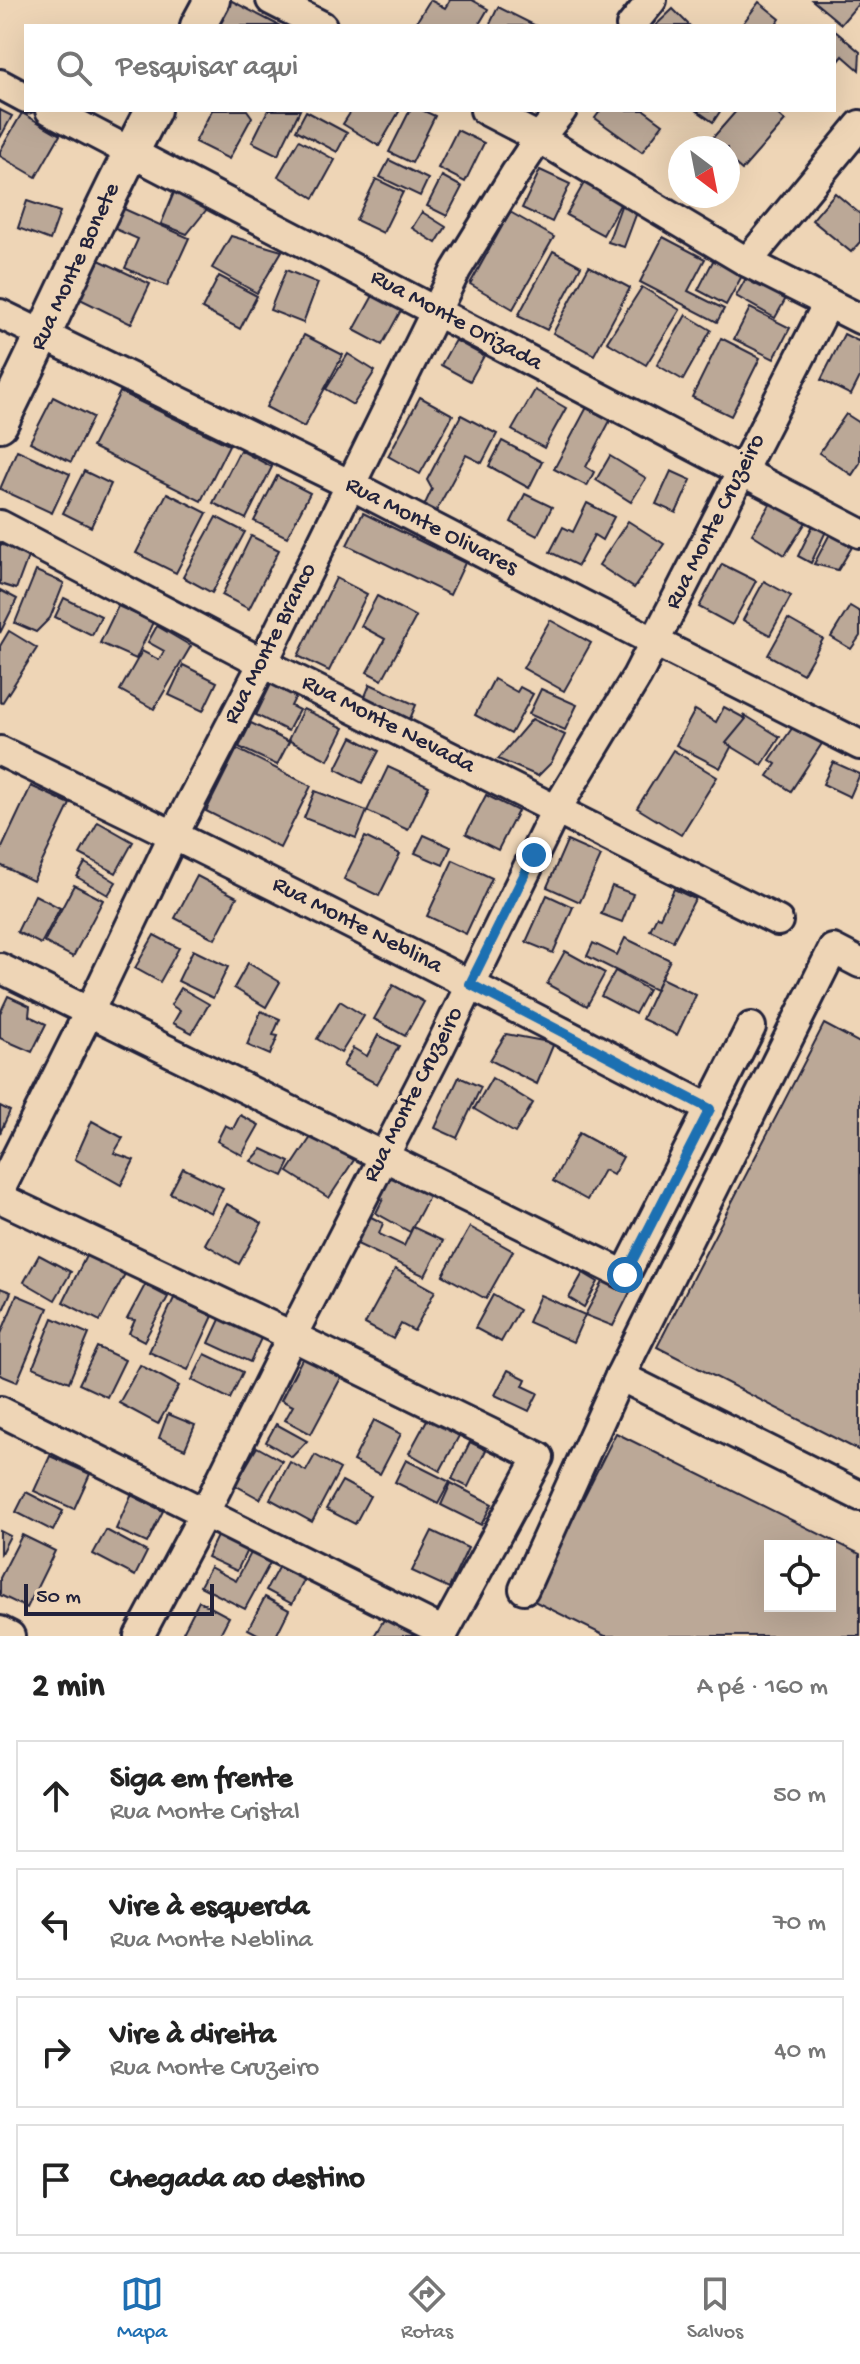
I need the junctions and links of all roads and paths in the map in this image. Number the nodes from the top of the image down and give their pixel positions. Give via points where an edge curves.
1 (212, 0) edge
2 (271, 0) edge
3 (652, 0) edge
4 (199, 24) edge
5 (318, 24) edge
6 (633, 24) edge
7 (0, 84) edge
8 (24, 97) edge
9 (54, 112) edge
10 (152, 112) edge
11 (489, 112) edge
12 (560, 112) edge
13 (860, 125) edge
14 (539, 138) junction
15 (131, 151) junction
16 (747, 262) junction
17 (828, 303) junction
18 (437, 311) junction
19 (0, 314) edge
20 (860, 319) edge
21 (44, 336) junction
22 (0, 424) edge
23 (741, 471) junction
24 (349, 484) junction
25 (0, 525) edge
26 (860, 533) edge
27 (655, 642) junction
28 (263, 663) junction
29 (860, 745) edge
30 (0, 751) edge
31 (556, 810) junction
32 (174, 834) junction
33 (778, 921) dead end
34 (860, 963) edge
35 (0, 968) edge
36 (470, 984) junction
37 (89, 1012) junction
38 (751, 1027) dead end
39 (710, 1109) junction
40 (384, 1155) junction
41 (0, 1190) edge
42 (0, 1198) edge
43 (292, 1336) junction
44 (620, 1376) junction
45 (0, 1411) edge
46 (860, 1496) edge
47 (205, 1512) junction
48 (524, 1589) dead end
49 (0, 1631) edge
50 (443, 1634) edge
51 (10, 1636) edge
52 (139, 1636) edge

1 - 4 main road
2 - 5 street
3 - 6 street
7 - 8 street
9 - 15 street, Rua Monte Orizada
10 - 15 main road, Rua Monte Bonete
11 - 14 street
12 - 14 street, Rua Monte Branco
13 - 16 street
14 - 16 street
14 - 18 street, Rua Monte Branco via 456,270
15 - 18 street, Rua Monte Orizada
15 - 21 main road, Rua Monte Bonete
16 - 17 street
17 - 20 street
17 - 23 street, Rua Monte Cruzeiro
18 - 23 street, Rua Monte Orizada
18 - 24 street, Rua Monte Branco
19 - 21 street, Rua Monte Olivares
21 - 22 main road, Rua Monte Bonete
21 - 24 street, Rua Monte Olivares
23 - 26 street, Rua Monte Orizada
23 - 27 street, Rua Monte Cruzeiro
24 - 27 street, Rua Monte Olivares
24 - 28 street, Rua Monte Branco
25 - 28 street, Rua Monte Nevada
27 - 29 street, Rua Monte Olivares
27 - 31 street, Rua Monte Cruzeiro
28 - 31 street, Rua Monte Nevada
28 - 32 street, Rua Monte Branco
30 - 32 street, Rua Monte Neblina
31 - 33 street, Rua Monte Nevada
31 - 36 street, Rua Monte Cruzeiro
32 - 36 street, Rua Monte Neblina
32 - 37 street, Rua Monte Branco
34 - 44 street via 833,949
35 - 37 street
36 - 39 street, Rua Monte Neblina
36 - 40 street, Rua Monte Cruzeiro
37 - 40 street
37 - 41 street, Rua Monte Branco
38 - 39 street
39 - 40 street via 625,1275
40 - 43 street, Rua Monte Cruzeiro
42 - 43 street
43 - 47 street, Rua Monte Cruzeiro
43 - 50 street via 539,1457
44 - 46 street
44 - 48 street
45 - 47 street
47 - 50 street
47 - 52 street, Rua Monte Cruzeiro
49 - 51 street

